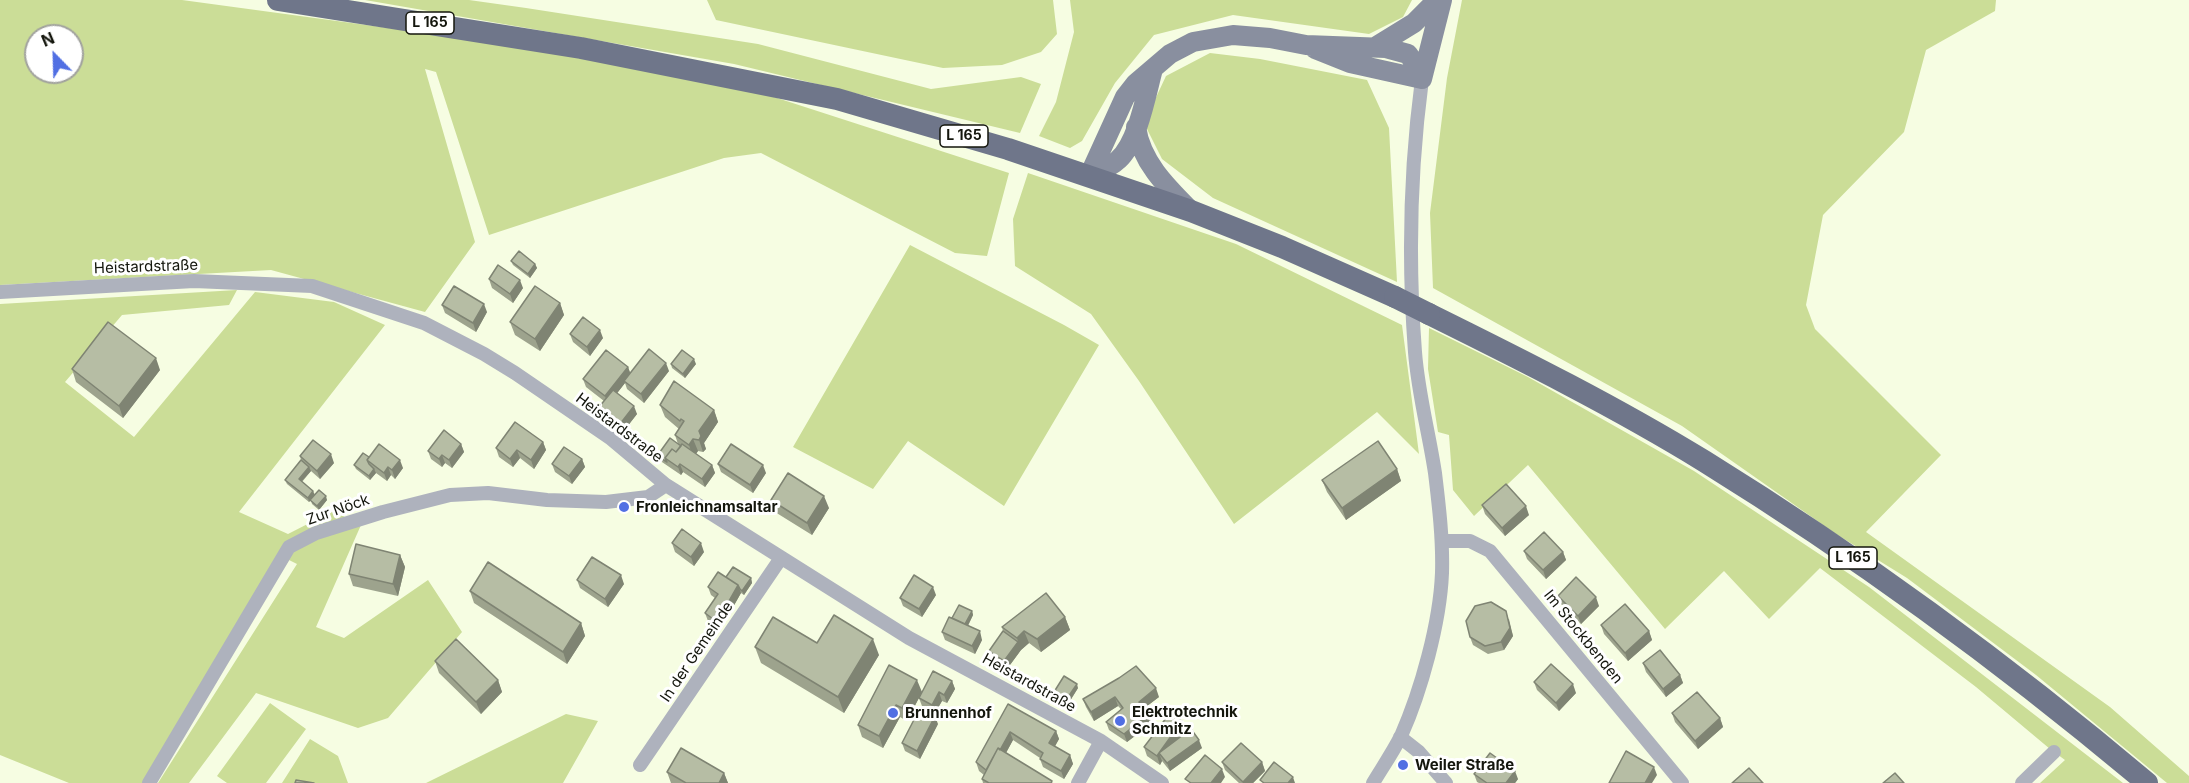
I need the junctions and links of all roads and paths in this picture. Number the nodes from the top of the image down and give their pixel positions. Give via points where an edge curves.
1 (278, 0) edge
2 (1437, 0) edge
3 (1442, 0) edge
4 (1306, 45) junction
5 (1376, 47) junction
6 (1153, 69) junction
7 (1422, 79) junction
8 (1136, 127) junction
9 (1089, 176) junction
10 (1191, 211) junction
11 (0, 292) edge
12 (666, 485) junction
13 (1442, 541) junction
14 (781, 558) junction
15 (1400, 737) junction
16 (1101, 741) junction
17 (2054, 752) dead end
18 (640, 765) dead end
19 (149, 783) edge
20 (1078, 783) edge
21 (1162, 783) edge
22 (1373, 783) edge
23 (1446, 783) edge
24 (1682, 783) edge
25 (2022, 783) edge
26 (2147, 783) edge

1 - 9 main road, L 165 via 581,48 837,99
2 - 5 main road via 1414,23
3 - 7 main road
4 - 5 main road
4 - 6 main road via 1220,36 1179,48
4 - 7 main road via 1350,63
5 - 7 main road via 1408,54
6 - 8 main road
6 - 9 main road via 1125,97
7 - 13 street via 1412,177 1412,290 1419,386
8 - 9 main road via 1122,157
8 - 10 main road, L 165 via 1142,149 1155,172
9 - 10 main road, L 165
10 - 26 main road, L 165, bridge via 1395,297 1702,460 1891,584 2092,736
11 - 12 street, Heistardstraße via 194,281 312,286 424,322 484,354 610,438
12 - 14 street, Heistardstraße
12 - 19 street, Zur Nöck via 648,498 606,502 488,493 450,495 316,534 289,548
13 - 15 street via 1442,575 1431,641
13 - 24 street, Im Stockbenden via 1470,541 1490,551
14 - 16 street, Heistardstraße via 909,638
14 - 18 street, In der Gemeinde
15 - 22 street
15 - 23 street
16 - 20 street
16 - 21 street, Heistardstraße
17 - 25 street

